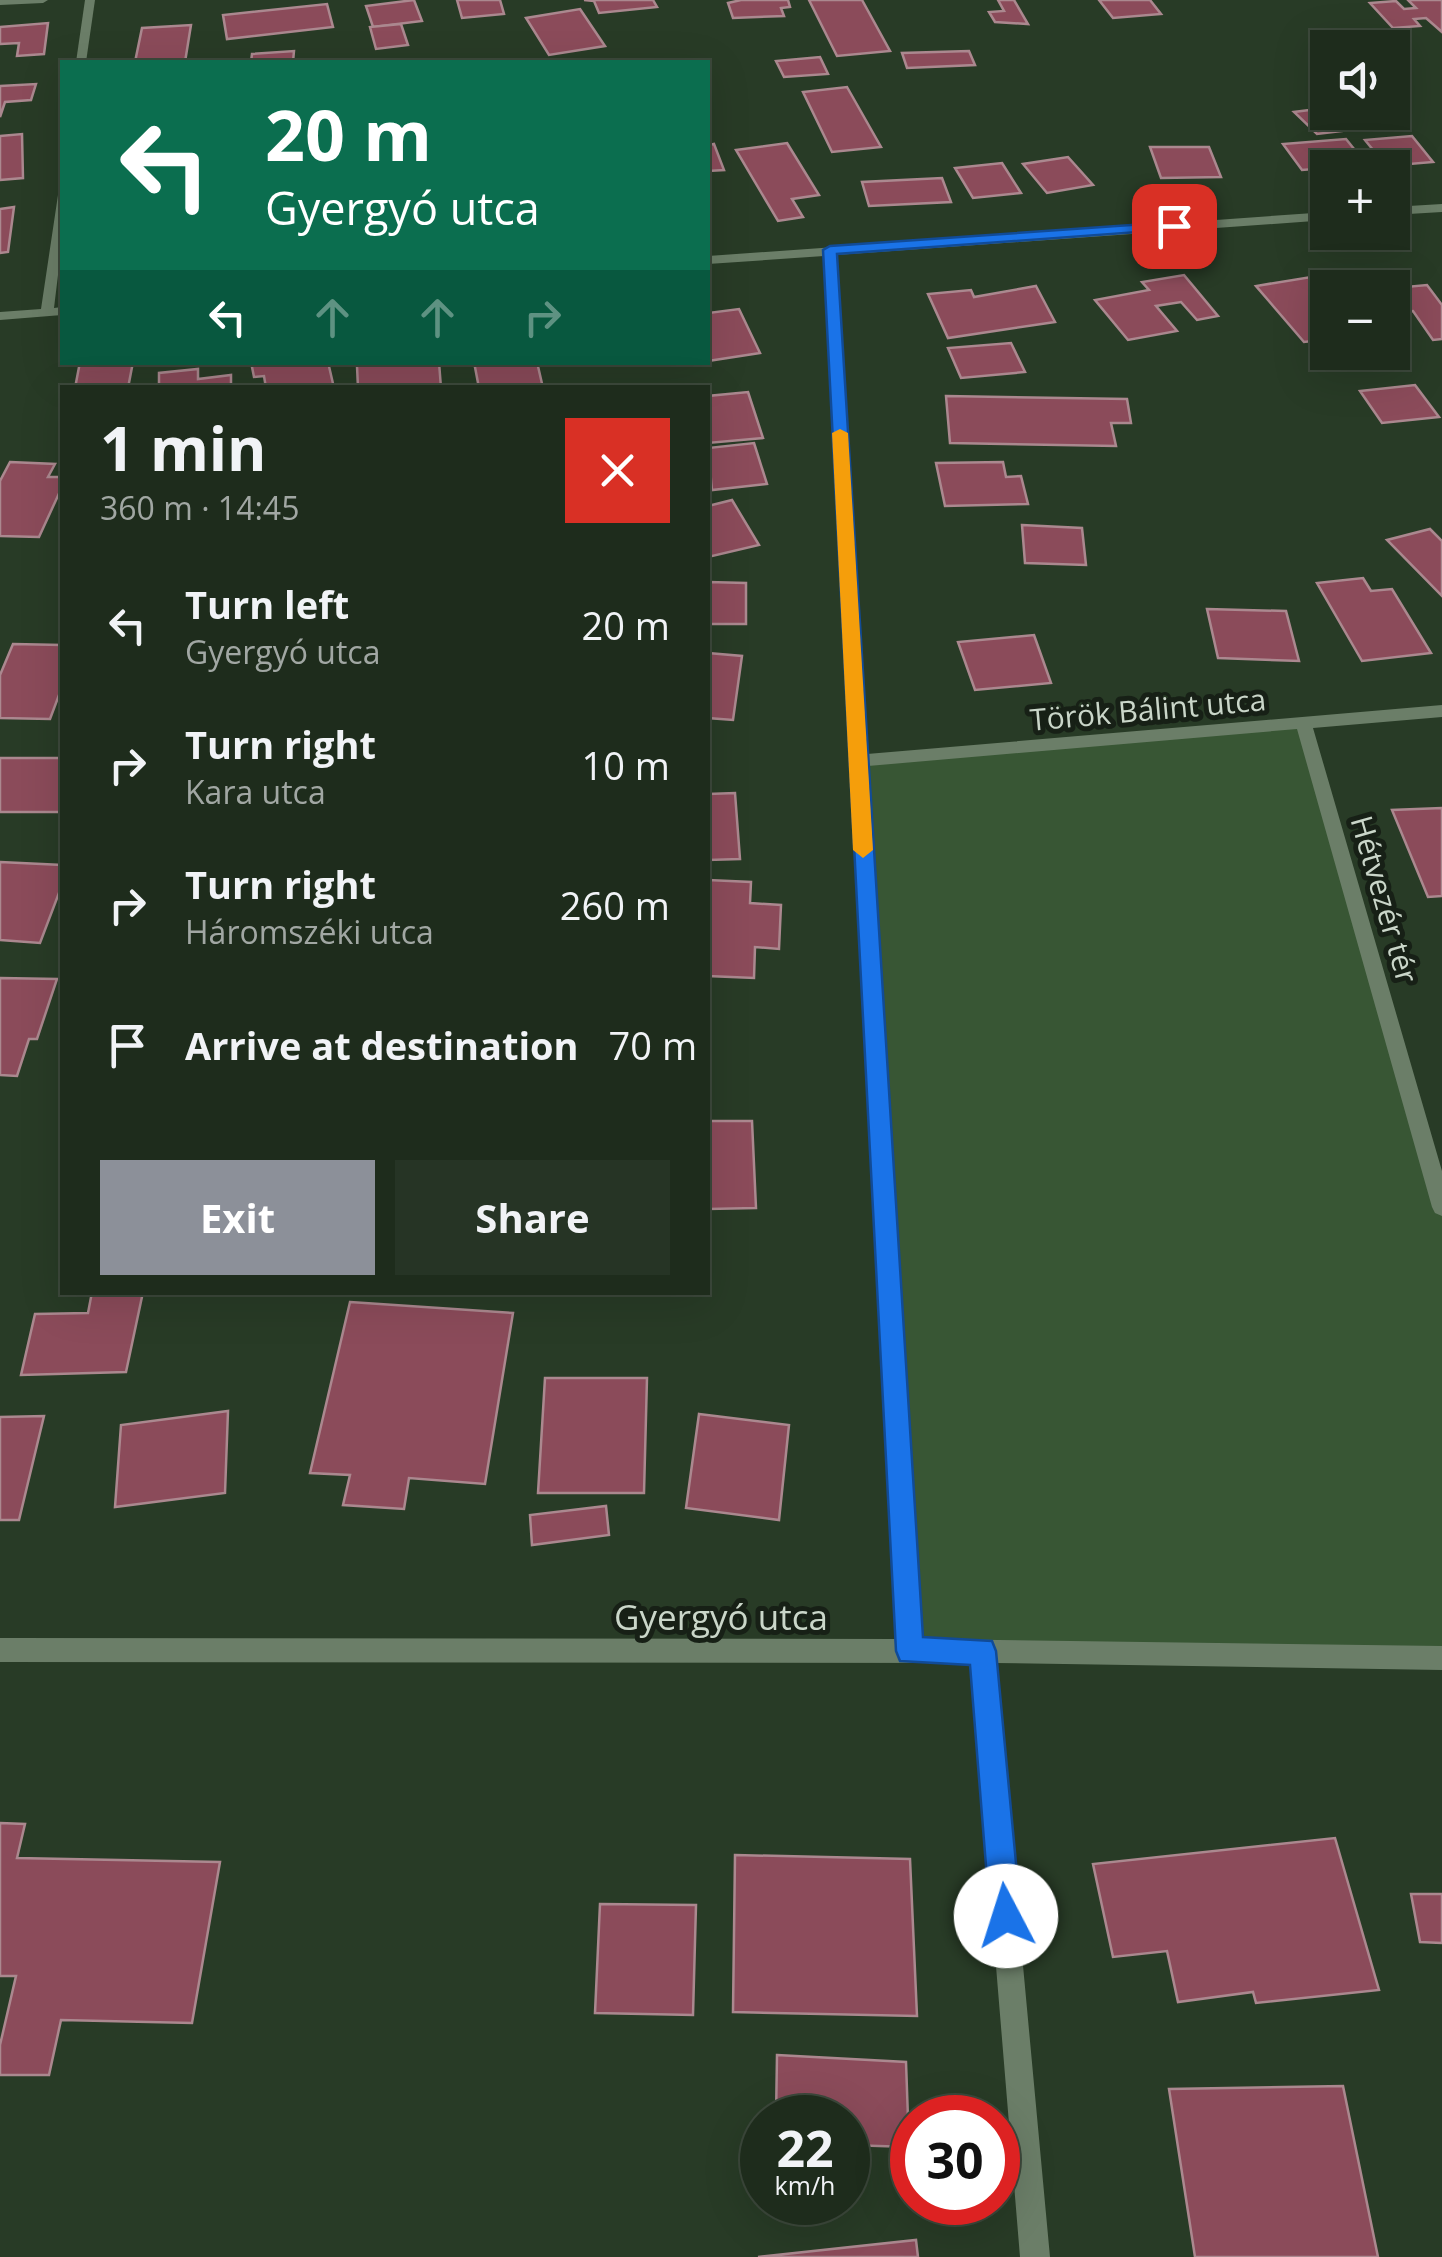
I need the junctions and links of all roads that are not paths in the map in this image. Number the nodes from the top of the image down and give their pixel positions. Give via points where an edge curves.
1 (44, 0) edge
2 (90, 0) edge
3 (0, 2) edge
4 (81, 60) edge
5 (1442, 208) edge
6 (1410, 210) edge
7 (60, 213) edge
8 (1310, 217) edge
9 (830, 250) junction
10 (710, 260) edge
11 (60, 312) edge
12 (47, 313) junction
13 (1, 319) edge
14 (1442, 711) edge
15 (1304, 724) junction
16 (858, 761) junction
17 (1442, 1206) edge
18 (0, 1650) edge
19 (910, 1651) junction
20 (982, 1651) junction
21 (1442, 1658) edge
22 (1035, 2257) edge

1 - 3 street
2 - 4 street
5 - 6 street
7 - 12 street
8 - 9 street
9 - 10 street
9 - 16 street
11 - 12 street
12 - 13 street
14 - 15 street, Török Bálint utca
15 - 16 street, Török Bálint utca
15 - 17 street, Hétvezér tér
16 - 19 street
18 - 19 street, Gyergyó utca
19 - 20 street, Gyergyó utca
20 - 21 street, Gyergyó utca
20 - 22 street

